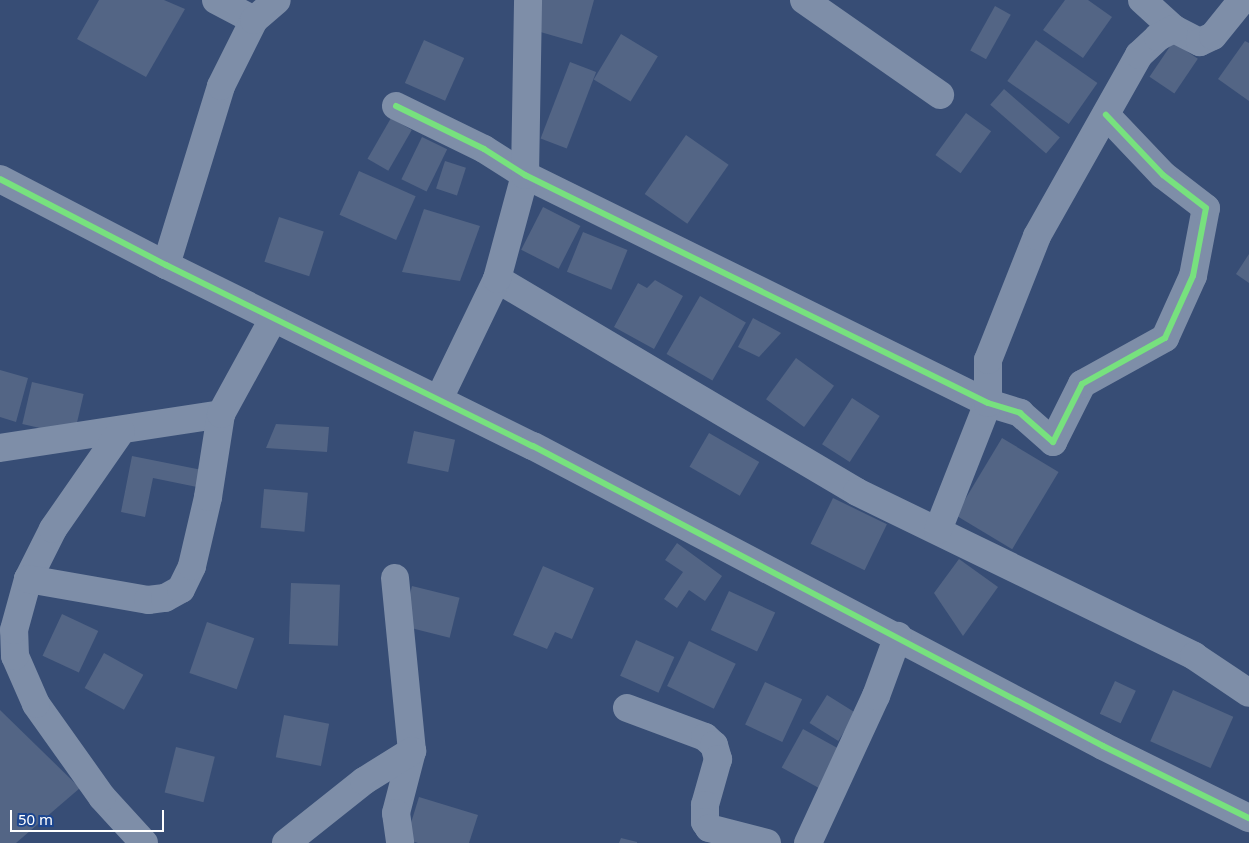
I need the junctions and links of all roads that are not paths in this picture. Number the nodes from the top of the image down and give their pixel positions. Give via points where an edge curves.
1 (216, 0) edge
2 (277, 0) edge
3 (528, 0) edge
4 (804, 0) edge
5 (1142, 0) edge
6 (1242, 0) edge
7 (254, 20) junction
8 (1174, 30) junction
9 (940, 95) dead end
10 (396, 106) dead end
11 (1106, 115) junction
12 (525, 175) junction
13 (0, 179) edge
14 (166, 265) junction
15 (497, 279) junction
16 (273, 318) junction
17 (439, 399) junction
18 (988, 403) junction
19 (221, 414) junction
20 (121, 431) junction
21 (0, 448) edge
22 (938, 530) junction
23 (395, 578) dead end
24 (28, 580) junction
25 (898, 636) junction
26 (1249, 692) edge
27 (627, 708) dead end
28 (412, 751) junction
29 (1249, 818) edge
30 (144, 843) edge
31 (286, 843) edge
32 (400, 843) edge
33 (766, 843) edge
34 (808, 843) edge

1 - 7 street
2 - 7 street
3 - 12 street
4 - 9 street
5 - 8 street
6 - 8 street via 1235,13 1207,40 1200,42
7 - 14 street via 221,86
8 - 11 street via 1158,37 1140,55
10 - 12 street via 484,149
11 - 18 street via 1030,252 988,360
11 - 18 street via 1163,175 1206,208 1193,276 1166,338 1082,384 1053,442 1020,413
12 - 15 street
12 - 18 street
13 - 14 street
14 - 16 street
15 - 17 street
15 - 22 street via 858,492
16 - 17 street
16 - 19 street
17 - 25 street
18 - 22 street
19 - 20 street
19 - 24 street via 194,557 181,589 165,598 148,600
20 - 21 street
20 - 24 street via 53,530
22 - 26 street via 1194,656
23 - 28 street
24 - 30 street via 14,630 15,656 36,704 102,797
25 - 29 street via 1103,746
25 - 34 street via 876,696
27 - 33 street via 705,737 714,745 718,759 705,822 710,828
28 - 31 street via 364,781
28 - 32 street via 396,812

